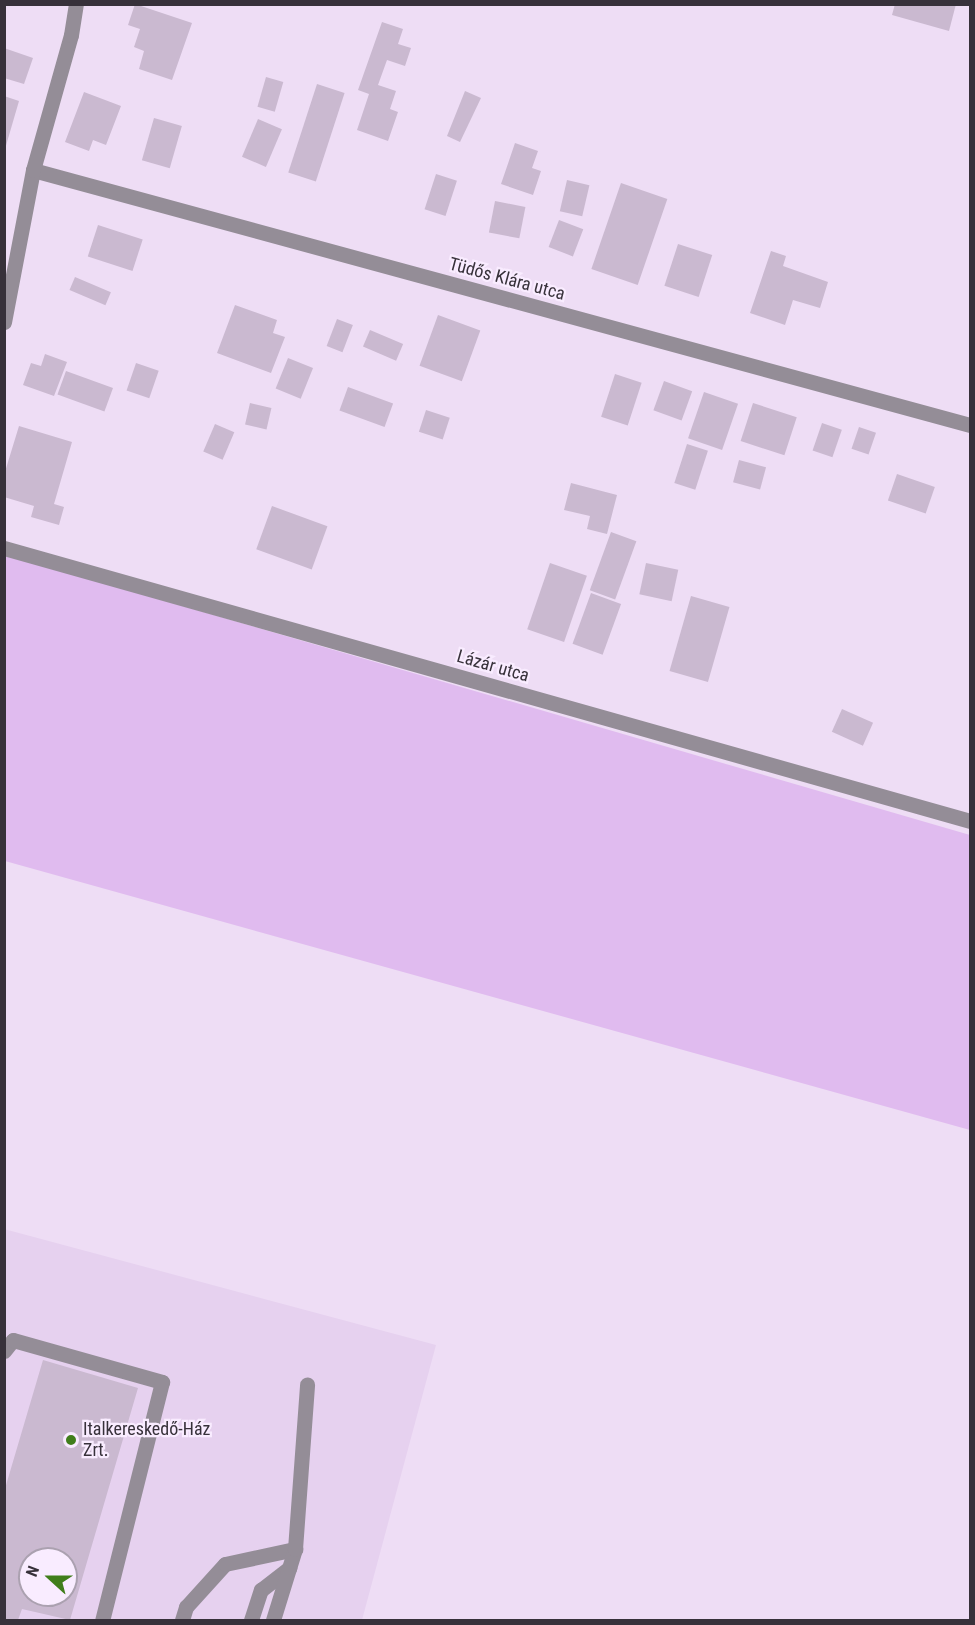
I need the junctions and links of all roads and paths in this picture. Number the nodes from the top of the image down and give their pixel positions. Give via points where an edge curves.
1 (76, 4) edge
2 (33, 170) junction
3 (4, 322) edge
4 (970, 425) edge
5 (4, 548) edge
6 (970, 821) edge
7 (4, 1351) edge
8 (307, 1384) dead end
9 (295, 1549) junction
10 (289, 1568) junction
11 (102, 1620) edge
12 (182, 1620) edge
13 (251, 1620) edge
14 (273, 1620) edge

1 - 2 street
2 - 3 street
2 - 4 street, Tüdős Klára utca
5 - 6 street, Lázár utca
7 - 11 street via 13,1340 162,1382
8 - 9 street
9 - 10 street
9 - 12 street via 225,1564 186,1607
10 - 13 street via 261,1590
10 - 14 street

